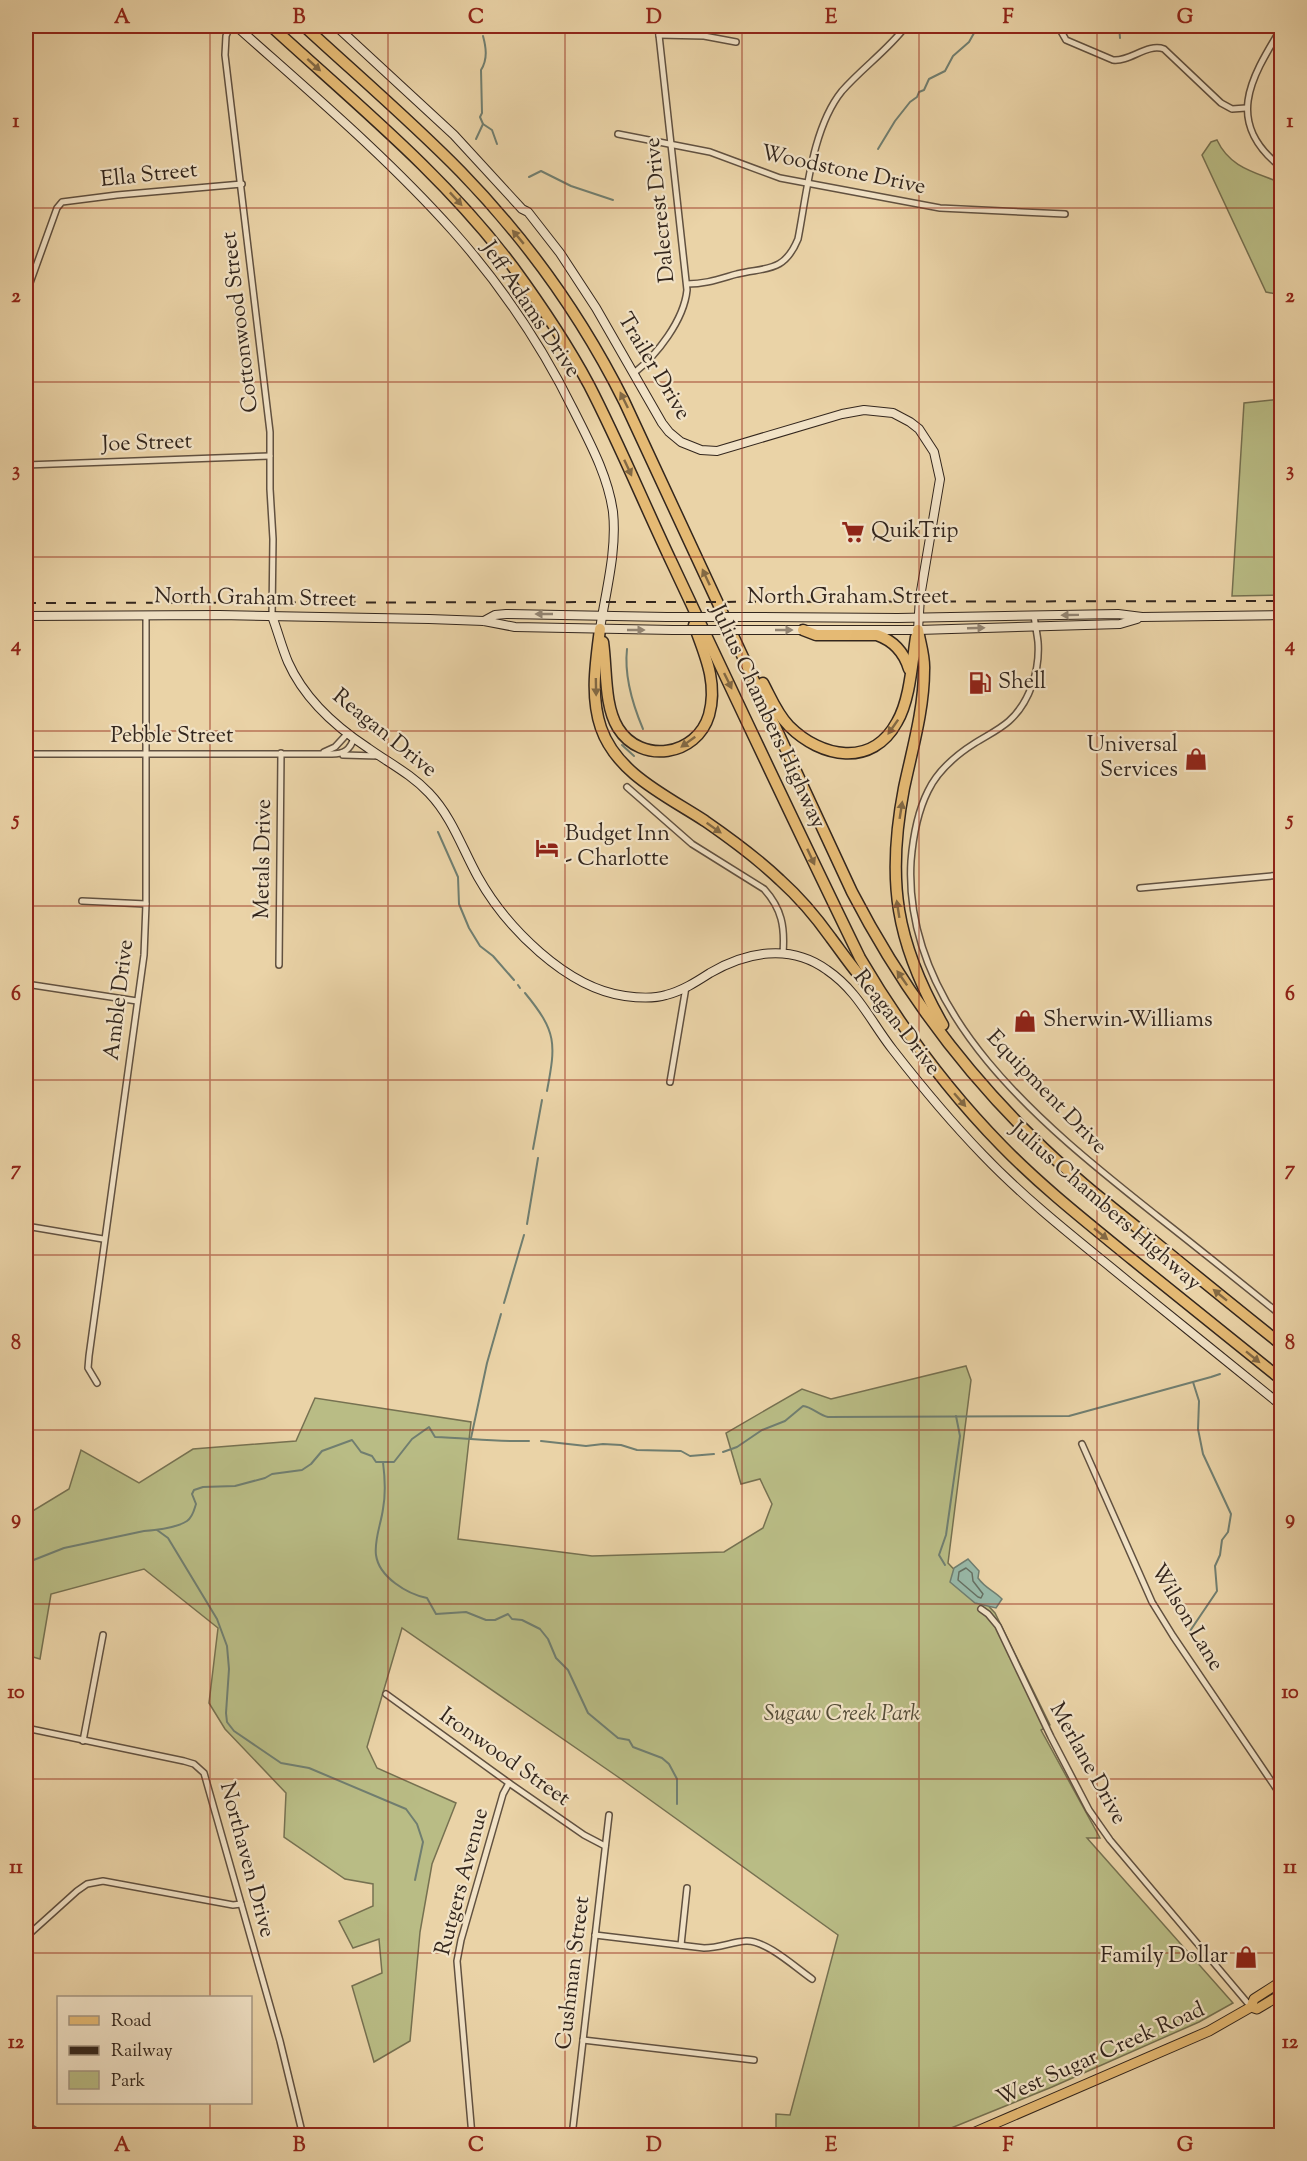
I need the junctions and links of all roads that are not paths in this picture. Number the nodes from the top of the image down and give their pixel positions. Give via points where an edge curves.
1 (230, 26) edge
2 (236, 26) edge
3 (271, 26) edge
4 (304, 26) edge
5 (336, 26) edge
6 (658, 26) edge
7 (906, 26) edge
8 (1058, 26) edge
9 (1281, 27) edge
10 (659, 35) junction
11 (736, 42) dead end
12 (1246, 108) junction
13 (618, 134) dead end
14 (671, 144) junction
15 (1281, 168) edge
16 (242, 184) junction
17 (809, 184) junction
18 (1065, 213) dead end
19 (687, 284) junction
20 (26, 294) edge
21 (634, 374) junction
22 (270, 456) junction
23 (26, 465) edge
24 (667, 552) junction
25 (146, 615) junction
26 (603, 615) junction
27 (1034, 615) junction
28 (1280, 615) edge
29 (26, 616) edge
30 (272, 616) junction
31 (918, 616) junction
32 (1142, 617) junction
33 (484, 621) junction
34 (1035, 626) junction
35 (600, 629) junction
36 (803, 630) junction
37 (918, 630) junction
38 (738, 645) junction
39 (1281, 655) edge
40 (910, 672) junction
41 (350, 736) junction
42 (146, 753) junction
43 (281, 753) junction
44 (319, 753) junction
45 (26, 754) edge
46 (332, 754) junction
47 (380, 756) junction
48 (627, 787) dead end
49 (1281, 875) edge
50 (1140, 888) dead end
51 (82, 901) dead end
52 (146, 904) junction
53 (783, 953) junction
54 (279, 964) dead end
55 (26, 984) edge
56 (686, 987) junction
57 (137, 1001) junction
58 (886, 1002) junction
59 (975, 1075) junction
60 (670, 1082) dead end
61 (26, 1226) edge
62 (103, 1239) junction
63 (1281, 1316) edge
64 (1281, 1345) edge
65 (1281, 1380) edge
66 (97, 1383) dead end
67 (1281, 1406) edge
68 (1082, 1444) dead end
69 (981, 1609) dead end
70 (103, 1635) dead end
71 (386, 1695) dead end
72 (26, 1728) edge
73 (83, 1741) junction
74 (509, 1783) junction
75 (1281, 1797) edge
76 (609, 1815) dead end
77 (605, 1846) junction
78 (687, 1888) dead end
79 (241, 1904) junction
80 (595, 1935) junction
81 (26, 1937) edge
82 (681, 1945) junction
83 (812, 1979) dead end
84 (1281, 1981) edge
85 (1281, 1994) edge
86 (1251, 2007) junction
87 (583, 2040) junction
88 (753, 2060) dead end
89 (26, 2125) edge
90 (44, 2136) edge
91 (303, 2136) edge
92 (472, 2136) edge
93 (552, 2136) edge
94 (571, 2136) edge
95 (966, 2136) edge

1 - 16 street, Cottonwood Street via 225,55
2 - 26 street, Jeff Adams Drive via 431,207 494,281 541,351 585,432 613,511 614,539
3 -> 24 highway, Julius Chambers Highway via 432,174 514,269 587,382
38 -> 4 highway, Julius Chambers Highway via 620,393 558,288 461,172
5 - 21 street, Trailer Drive via 454,135 528,212 573,271
6 - 10 street, Dalecrest Drive
7 - 17 street via 849,83 831,107 818,140
8 - 12 street via 1066,40 1113,60 1156,47 1164,50 1221,102 1232,109
9 - 12 street via 1254,75
10 - 11 street via 704,36
10 - 14 street, Dalecrest Drive
12 - 15 street via 1256,140
13 - 14 street, Woodstone Drive
14 - 17 street, Woodstone Drive via 710,152 768,175
14 - 19 street, Dalecrest Drive
16 - 20 street, Ella Street via 60,204
16 - 22 street, Cottonwood Street
17 - 18 street, Woodstone Drive via 940,208
17 - 19 street via 798,239 782,262 764,270
19 - 21 street, Dalecrest Drive via 678,319 653,356
21 - 31 street, Trailer Drive via 669,432 701,450 717,451 858,410 893,413 914,425 934,452 940,479
22 - 23 street, Joe Street
22 - 30 street, Cottonwood Street
24 -> 35 highway via 712,682 708,718 689,742 671,751 656,752 638,747 619,730 608,699
24 -> 58 highway, Julius Chambers Highway via 860,958
25 - 29 street, North Graham Street
25 - 30 street, North Graham Street
25 - 42 street, Amble Drive
26 - 31 street, North Graham Street, bridge
26 -> 33 street, North Graham Street via 495,615
26 - 35 street, Jeff Adams Drive
27 - 31 street, North Graham Street
32 -> 27 street, North Graham Street
27 - 34 street, Equipment Drive
28 - 32 street, North Graham Street
28 - 39 street
30 - 33 street, North Graham Street
30 - 41 street, Reagan Drive via 297,679
31 - 37 street, Trailer Drive
32 - 34 street, North Graham Street via 1120,624
33 - 35 street, North Graham Street via 515,627
37 -> 34 street, North Graham Street
34 - 63 street, Equipment Drive via 1035,674 1020,709 942,770 920,810 912,850 911,894 925,959 944,1001 961,1026 1032,1108 1100,1172
35 -> 36 street, North Graham Street, bridge
35 -> 58 highway via 595,669 598,717 618,756 639,778 730,839 782,882 864,982
36 - 37 street, North Graham Street
36 - 40 highway via 816,635 886,638 903,653
37 - 40 highway
59 -> 37 highway via 920,982 907,950 897,901 896,843 924,669
40 -> 38 highway via 903,710 889,734 867,750 836,753 814,745 784,720
59 -> 38 highway, Julius Chambers Highway via 870,927
41 - 44 street
41 - 46 street via 352,745 345,752
41 - 47 street, Reagan Drive
42 - 43 street, Pebble Street
42 - 45 street, Pebble Street
42 - 52 street, Amble Drive
43 - 44 street, Pebble Street
43 - 54 street, Metals Drive
44 - 46 street, Pebble Street
46 - 47 street, Pebble Street
47 - 56 street, Reagan Drive via 431,795 446,814 496,905 546,957 589,986 621,996 651,998
48 - 53 street via 692,844 764,889 780,912
49 - 50 street
51 - 52 street
52 - 57 street, Amble Drive
53 - 56 street, Reagan Drive via 736,960
53 - 67 street, Reagan Drive via 824,967 850,988 891,1048 935,1101 1024,1195
55 - 57 street
56 - 60 street
57 - 62 street, Amble Drive
58 -> 65 highway, Julius Chambers Highway via 956,1095 1027,1171
64 -> 59 highway, Julius Chambers Highway via 1062,1165
61 - 62 street
62 - 66 street, Amble Drive via 88,1368
68 - 75 street, Wilson Lane via 1152,1602
69 - 86 street, Merlane Drive via 998,1626 1075,1786 1098,1823
70 - 73 street
71 - 74 street, Ironwood Street
72 - 73 street, Northaven Drive
73 - 79 street, Northaven Drive via 184,1761 200,1768 207,1779
74 - 77 street, Ironwood Street
74 - 92 street, Rutgers Avenue via 457,1961
76 - 77 street, Cushman Street
77 - 80 street, Cushman Street
78 - 82 street
79 - 81 street via 103,1881 77,1891
79 - 91 street, Northaven Drive
80 - 82 street
80 - 87 street, Cushman Street
82 - 83 street via 715,1948 757,1942
84 - 86 main road, West Sugar Creek Road via 1254,1999
85 - 86 main road, West Sugar Creek Road via 1257,2009
86 - 95 main road, West Sugar Creek Road via 1205,2033
87 - 88 street
87 - 94 street, Cushman Street
89 - 90 street
93 - 94 street

